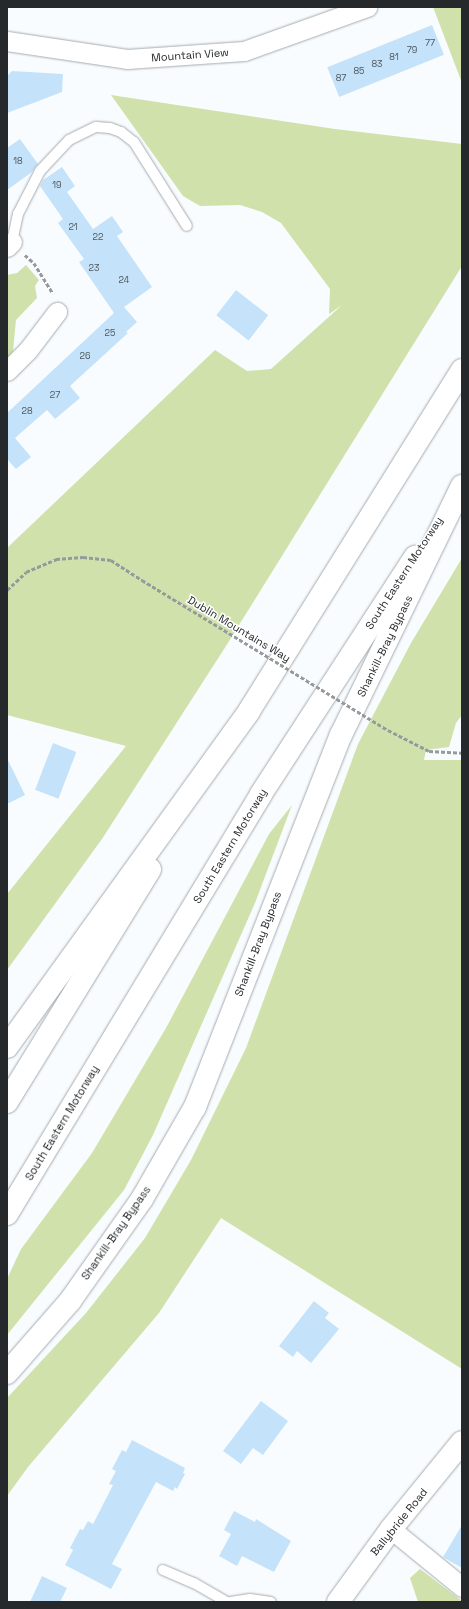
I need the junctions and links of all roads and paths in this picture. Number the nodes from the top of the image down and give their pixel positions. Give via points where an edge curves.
1 (367, 7) edge
2 (7, 41) edge
3 (187, 226) dead end
4 (9, 245) edge
5 (57, 312) joint
6 (462, 370) edge
7 (7, 371) edge
8 (462, 485) edge
9 (7, 590) edge
10 (249, 711) junction
11 (462, 753) edge
12 (7, 1046) edge
13 (7, 1102) edge
14 (7, 1214) edge
15 (7, 1373) edge
16 (462, 1442) edge
17 (391, 1529) junction
18 (163, 1570) dead end
19 (462, 1587) edge
20 (227, 1602) edge
21 (232, 1602) edge
22 (271, 1602) edge
23 (338, 1602) edge

1 - 2 street, Mountain View via 244,51 127,59
3 - 4 lane via 134,142 121,132 96,127 69,140 40,171 18,214
4 - 5 path via 38,269 59,302
5 - 7 street via 28,350
6 - 10 main road
8 - 14 main road, South Eastern Motorway via 261,794
8 - 15 main road, Shankill-Bray Bypass via 341,735 195,1107 142,1199 70,1300
9 - 11 path, Dublin Mountains Way, bridge via 26,572 56,559 83,557 111,560 388,730 429,751
10 - 12 main road
10 - 13 main road
16 - 17 main road, Ballybride Road
17 - 19 street
17 - 23 main road, Ballybride Road
18 - 20 lane via 194,1583
21 - 22 lane via 250,1599

